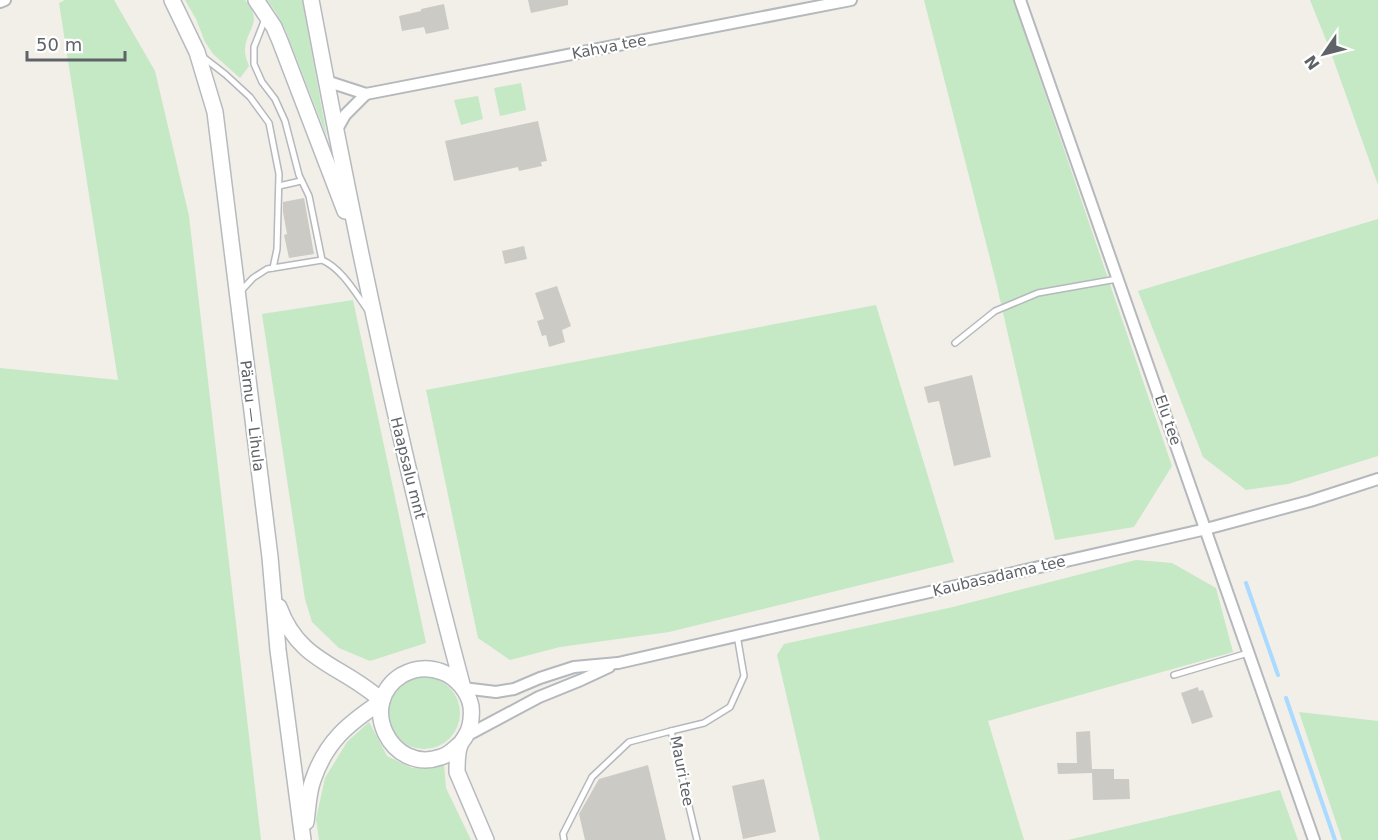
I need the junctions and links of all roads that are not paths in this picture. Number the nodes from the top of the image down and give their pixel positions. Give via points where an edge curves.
1 (5, 0) edge
2 (172, 0) edge
3 (256, 0) edge
4 (311, 0) edge
5 (851, 0) edge
6 (1020, 0) edge
7 (0, 2) edge
8 (814, 3) edge
9 (266, 14) junction
10 (197, 52) junction
11 (326, 81) junction
12 (366, 94) junction
13 (336, 131) junction
14 (301, 181) junction
15 (279, 186) junction
16 (360, 247) junction
17 (322, 260) junction
18 (273, 268) junction
19 (1119, 279) junction
20 (237, 296) junction
21 (376, 323) junction
22 (955, 343) dead end
23 (1378, 479) edge
24 (1206, 529) junction
25 (273, 590) junction
26 (737, 636) junction
27 (1249, 652) junction
28 (618, 663) junction
29 (1174, 675) dead end
30 (463, 688) junction
31 (382, 701) junction
32 (671, 732) junction
33 (463, 740) junction
34 (303, 840) edge
35 (486, 840) edge
36 (564, 840) edge
37 (697, 840) edge
38 (1314, 840) edge

1 - 7 street
2 - 10 main road, Pärnu — Lihula
3 - 9 main road
4 - 11 main road
5 - 8 street, Kahva tee
6 - 19 street, Elu tee
8 - 12 street, Kahva tee
9 - 14 lane via 254,47 254,64 285,121
9 - 16 main road
10 - 15 lane via 250,97 269,123
10 - 20 main road, Pärnu — Lihula via 215,112
11 - 12 street, Kahva tee
11 - 13 main road
12 - 13 street via 345,115
13 - 16 main road
14 - 15 lane
14 - 17 lane via 309,196
15 - 18 lane
16 - 21 main road, Haapsalu mnt
17 - 18 lane
17 - 21 lane via 354,290
18 - 20 lane via 253,278
19 - 22 lane via 1038,293 995,311
19 - 24 street, Elu tee
20 - 25 main road, Pärnu — Lihula
21 - 30 main road, Haapsalu mnt
23 - 24 street, Kaubasadama tee
24 - 26 street, Kaubasadama tee
24 - 27 street, Elu tee
25 - 31 main road via 283,619 299,643
25 - 34 main road, Pärnu — Lihula
26 - 28 street, Kaubasadama tee
26 - 32 lane, Mauri tee via 744,676 730,707 704,723
27 - 29 lane
27 - 38 street, Elu tee
28 - 30 street, Kaubasadama tee via 574,667 496,692
28 - 33 street, Kaubasadama tee via 540,697
30 - 31 main road via 447,674 418,669 399,677
30 - 33 main road via 471,705 471,717
31 - 33 main road via 382,729 389,742 403,754 430,760 448,754
31 - 34 main road via 352,721 326,752 312,782
32 - 36 lane via 629,742 592,777 563,834
32 - 37 lane, Mauri tee
33 - 35 main road via 458,772

